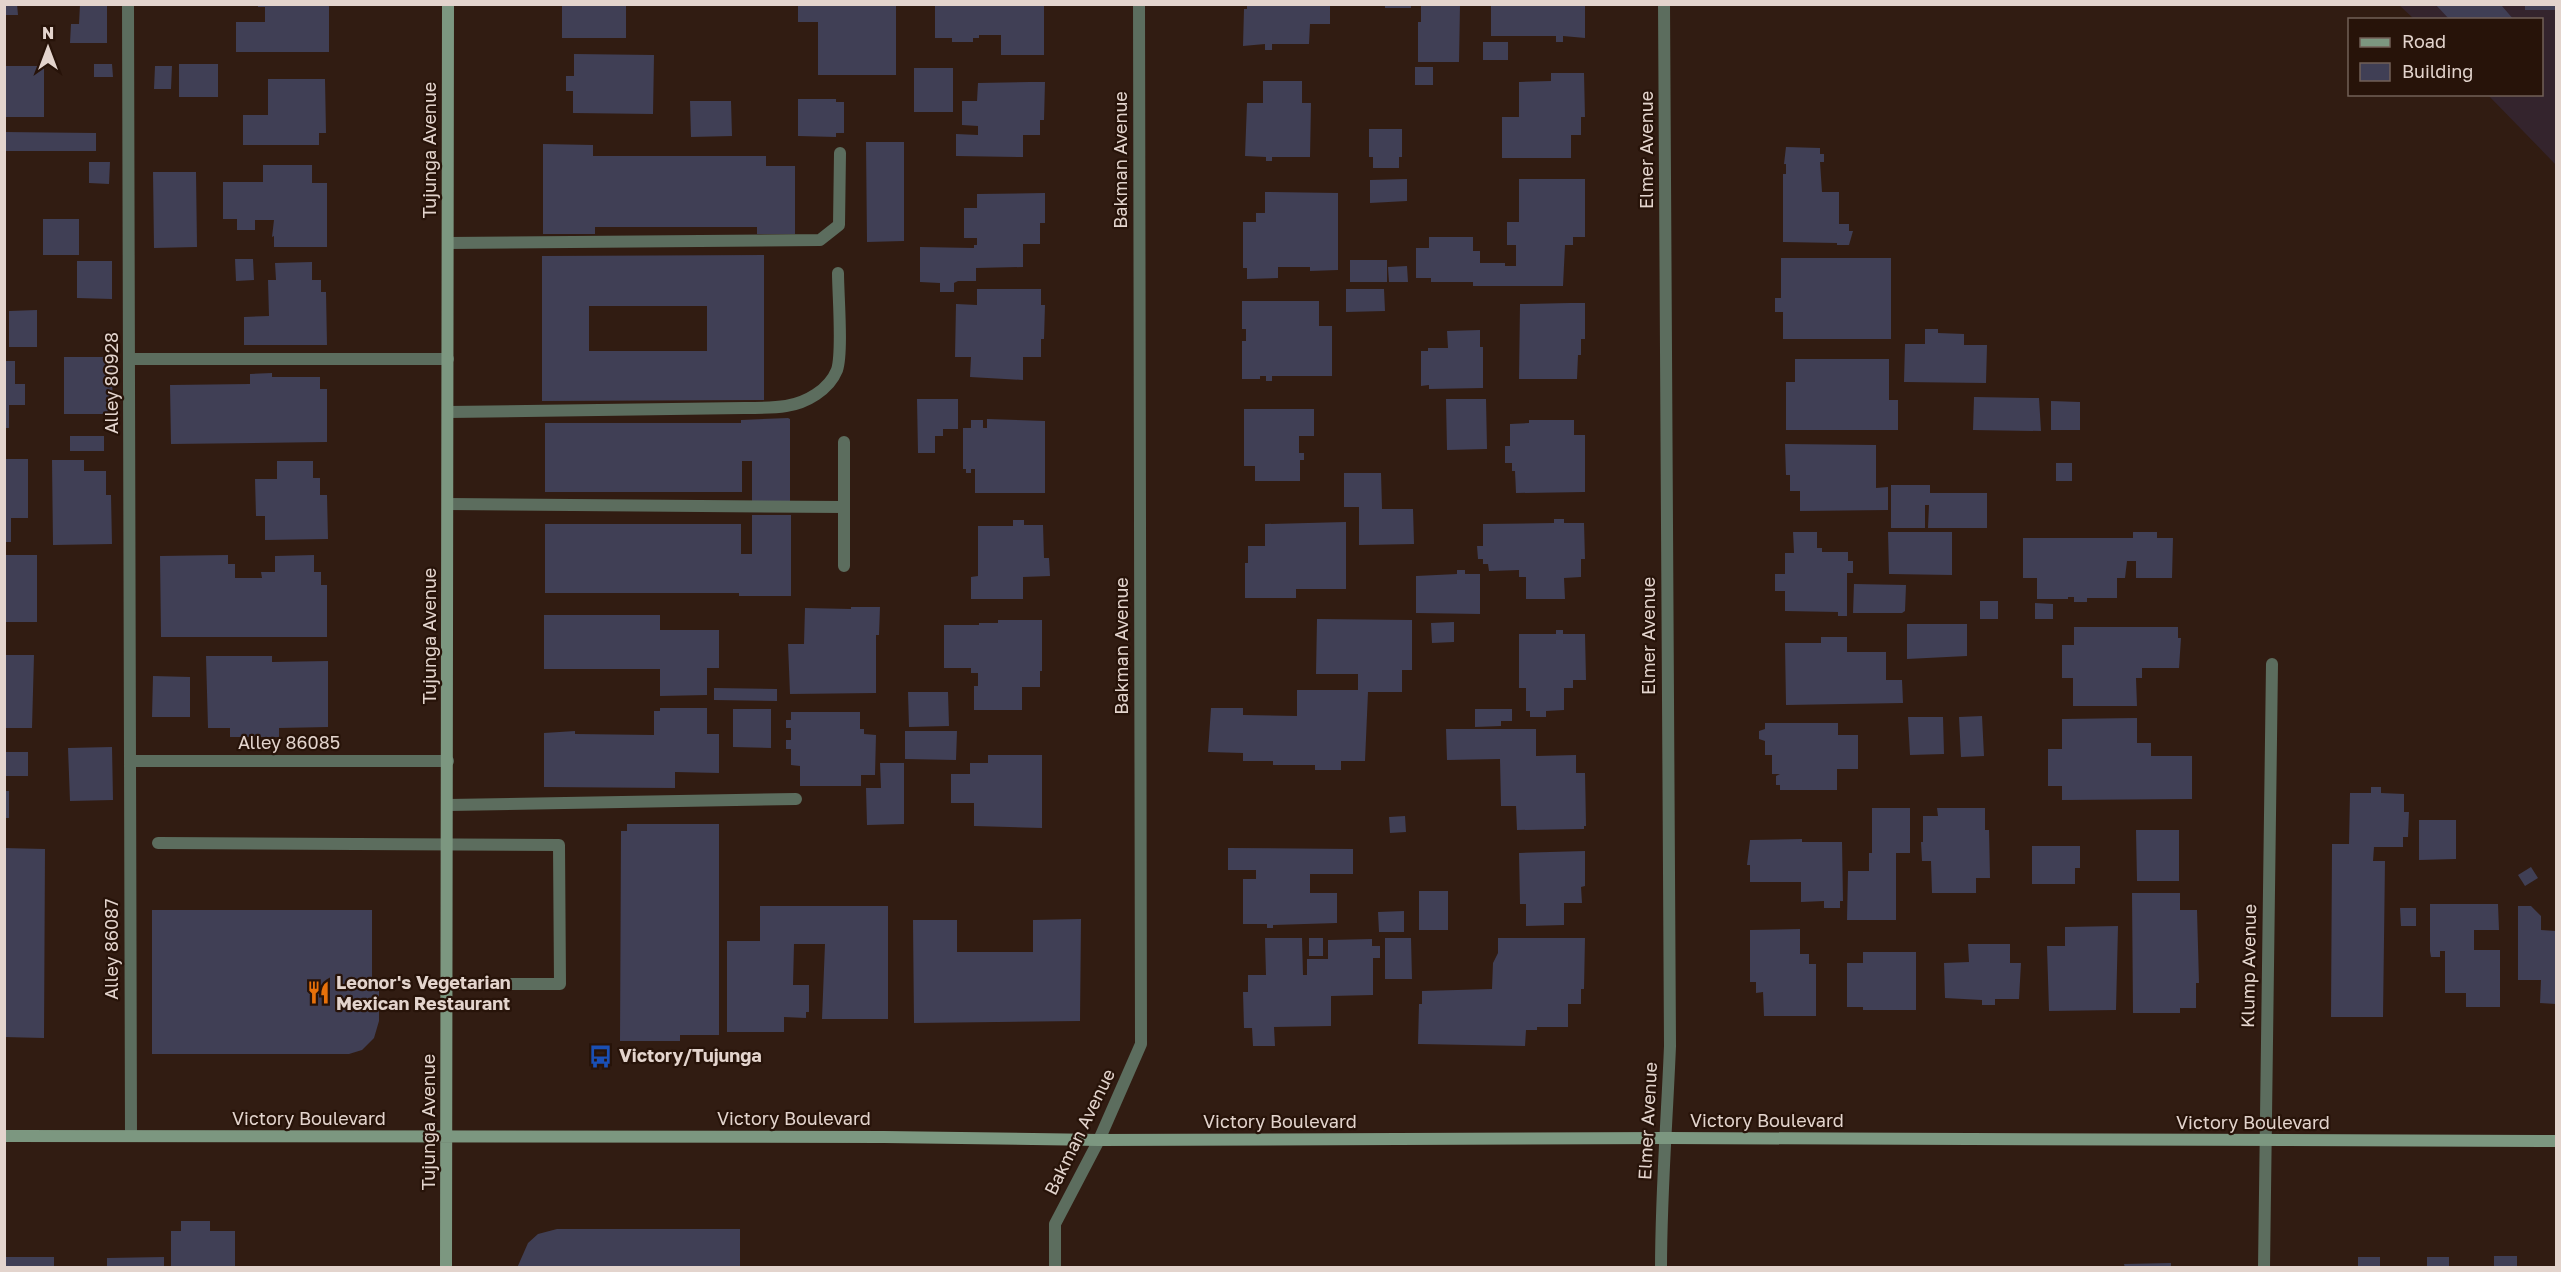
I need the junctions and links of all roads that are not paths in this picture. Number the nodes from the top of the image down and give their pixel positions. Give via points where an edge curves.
1 (128, 4) edge
2 (448, 4) edge
3 (1139, 4) edge
4 (1664, 4) edge
5 (840, 153) dead end
6 (448, 243) junction
7 (838, 273) dead end
8 (130, 359) junction
9 (448, 359) junction
10 (448, 412) junction
11 (844, 442) dead end
12 (448, 504) junction
13 (844, 507) junction
14 (844, 566) dead end
15 (2272, 664) dead end
16 (130, 761) junction
17 (448, 761) junction
18 (796, 799) dead end
19 (448, 805) junction
20 (158, 843) dead end
21 (448, 844) junction
22 (448, 984) junction
23 (4, 1136) edge
24 (131, 1136) junction
25 (446, 1137) junction
26 (1667, 1138) junction
27 (1099, 1140) junction
28 (2264, 1141) junction
29 (2556, 1141) edge
30 (446, 1268) edge
31 (1055, 1268) edge
32 (1661, 1268) edge
33 (2264, 1268) edge

1 - 8 street, Alley 80928
2 - 6 main road, Tujunga Avenue
3 - 27 street, Bakman Avenue via 1141,1044
4 - 26 street, Elmer Avenue via 1670,1046
5 - 6 street via 839,225 820,240
6 - 9 main road, Tujunga Avenue
7 - 10 street via 837,369 826,386 811,398 787,406 744,408
8 - 9 street
8 - 16 street, Alley 80928
9 - 10 main road, Tujunga Avenue
10 - 12 main road, Tujunga Avenue
11 - 13 street
12 - 13 street
12 - 17 main road, Tujunga Avenue
13 - 14 street
15 - 28 street, Klump Avenue
16 - 17 street, Alley 86085
16 - 24 street, Alley 86087
17 - 19 main road, Tujunga Avenue
18 - 19 street
19 - 21 main road, Tujunga Avenue
20 - 21 street
21 - 22 main road, Tujunga Avenue
21 - 22 street via 560,845 560,984
22 - 25 main road, Tujunga Avenue
23 - 24 main road, Victory Boulevard
24 - 25 main road, Victory Boulevard
25 - 27 main road, Victory Boulevard
25 - 30 main road, Tujunga Avenue
26 - 27 main road, Victory Boulevard
26 - 28 main road, Victory Boulevard
26 - 32 street, Elmer Avenue via 1661,1202
27 - 31 street, Bakman Avenue via 1055,1224
28 - 29 main road, Victory Boulevard
28 - 33 street, Klump Avenue

